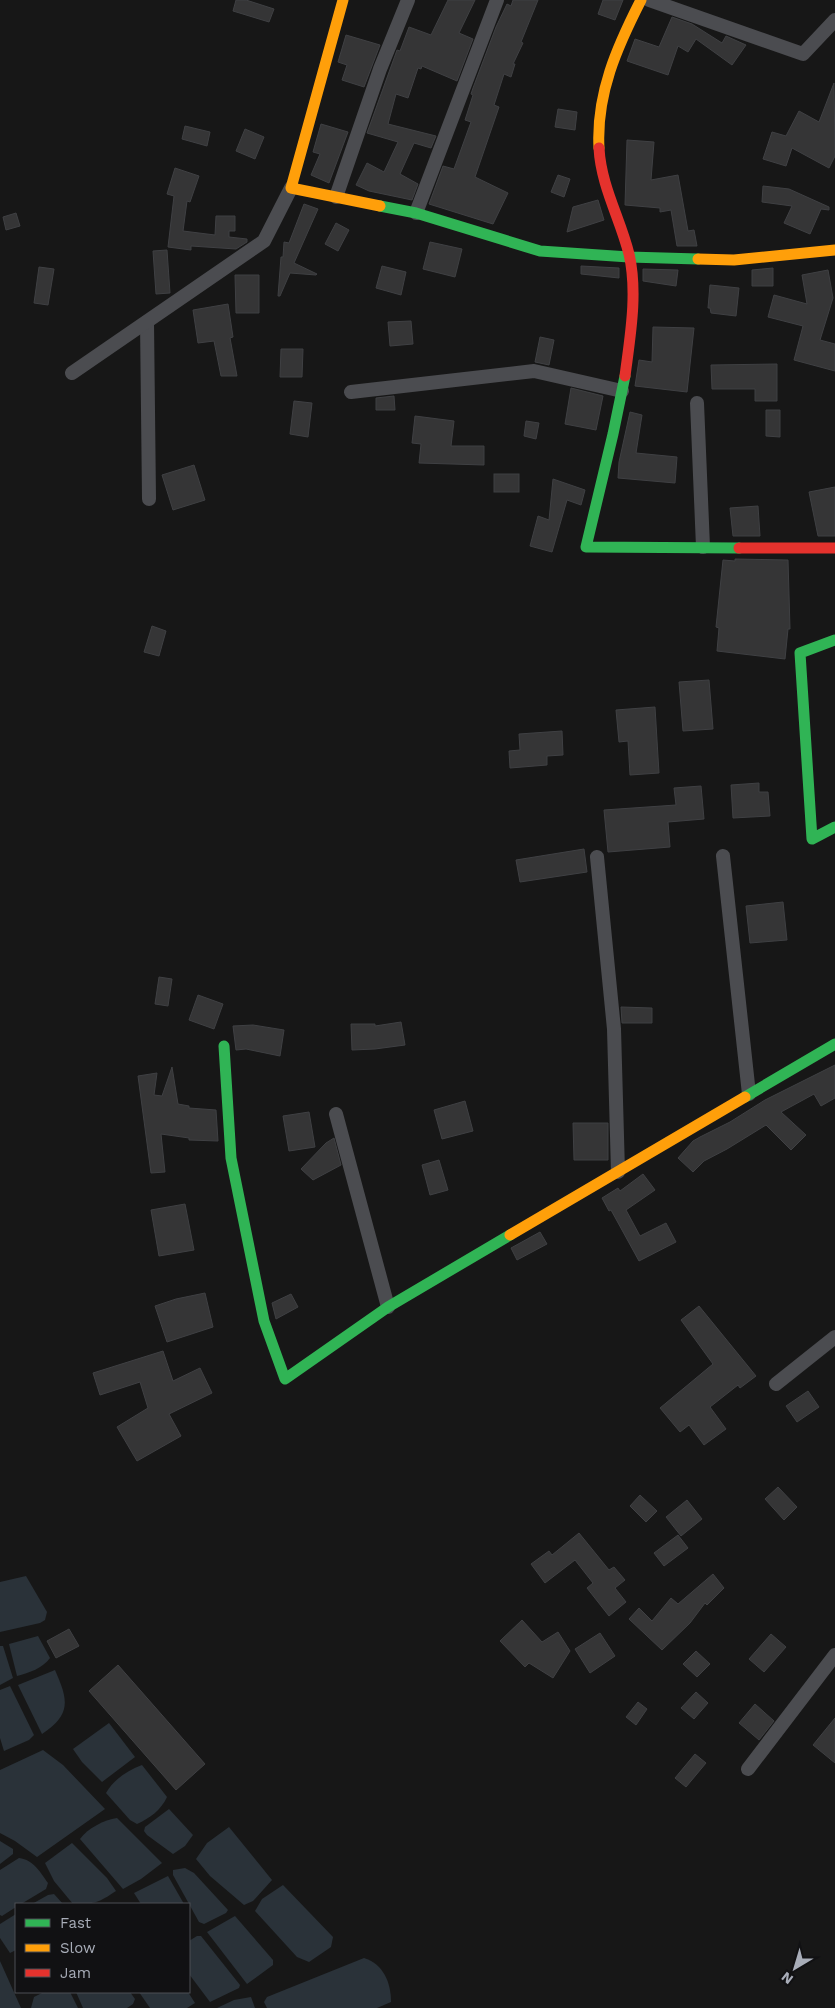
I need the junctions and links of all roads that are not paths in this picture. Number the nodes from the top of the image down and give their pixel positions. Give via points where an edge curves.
1 (343, 0) edge
2 (408, 0) edge
3 (497, 0) edge
4 (641, 0) edge
5 (649, 0) edge
6 (835, 20) edge
7 (291, 188) junction
8 (336, 197) junction
9 (416, 213) junction
10 (835, 250) edge
11 (629, 257) junction
12 (147, 322) junction
13 (72, 373) dead end
14 (622, 391) junction
15 (351, 392) dead end
16 (697, 403) dead end
17 (148, 499) dead end
18 (704, 547) junction
19 (835, 548) edge
20 (835, 640) edge
21 (835, 827) edge
22 (723, 856) dead end
23 (597, 857) dead end
24 (835, 1044) edge
25 (224, 1046) dead end
26 (749, 1094) junction
27 (336, 1114) dead end
28 (618, 1172) junction
29 (388, 1307) junction
30 (835, 1337) edge
31 (776, 1384) dead end
32 (835, 1656) edge
33 (748, 1768) dead end

1 - 7 street
2 - 8 street via 380,69
3 - 9 street
4 - 11 street via 605,79 597,130 604,179
5 - 6 street via 803,54
7 - 8 street
7 - 12 street via 264,242
8 - 9 street
9 - 11 street via 540,251
10 - 11 street via 734,260
11 - 14 street via 631,320
12 - 13 street
12 - 17 street
14 - 15 street via 534,371
14 - 18 street via 586,547
16 - 18 street
18 - 19 street
20 - 21 street via 800,653 812,839
22 - 26 street
23 - 28 street via 614,1029
24 - 26 street
25 - 29 street via 231,1158 264,1321 285,1379
26 - 28 street
27 - 29 street
28 - 29 street
30 - 31 street
32 - 33 street

